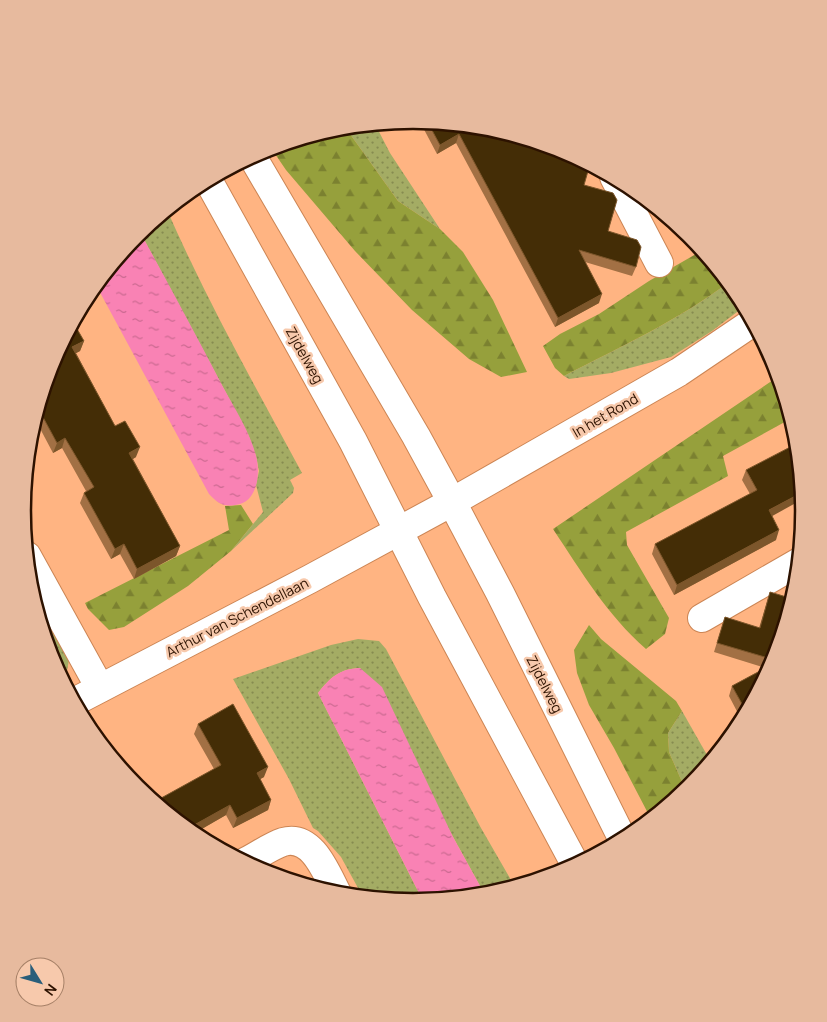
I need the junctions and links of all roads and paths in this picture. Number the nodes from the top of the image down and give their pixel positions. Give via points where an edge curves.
1 (256, 163) edge
2 (212, 186) edge
3 (621, 190) edge
4 (659, 263) dead end
5 (748, 326) edge
6 (452, 502) junction
7 (399, 531) junction
8 (791, 567) edge
9 (37, 574) edge
10 (702, 618) dead end
11 (100, 688) junction
12 (80, 699) edge
13 (620, 833) edge
14 (253, 858) edge
15 (572, 859) edge
16 (333, 884) edge

1 - 6 main road, Zijdelweg
2 - 7 main road, Zijdelweg via 353,441
3 - 4 main road
5 - 6 main road, In het Rond via 679,372
6 - 7 main road
6 - 13 main road, Zijdelweg
7 - 11 main road, Arthur van Schendellaan
7 - 15 main road, Zijdelweg
8 - 10 main road
9 - 11 main road
11 - 12 main road, Arthur van Schendellaan
14 - 16 main road via 284,841 303,843 316,854

